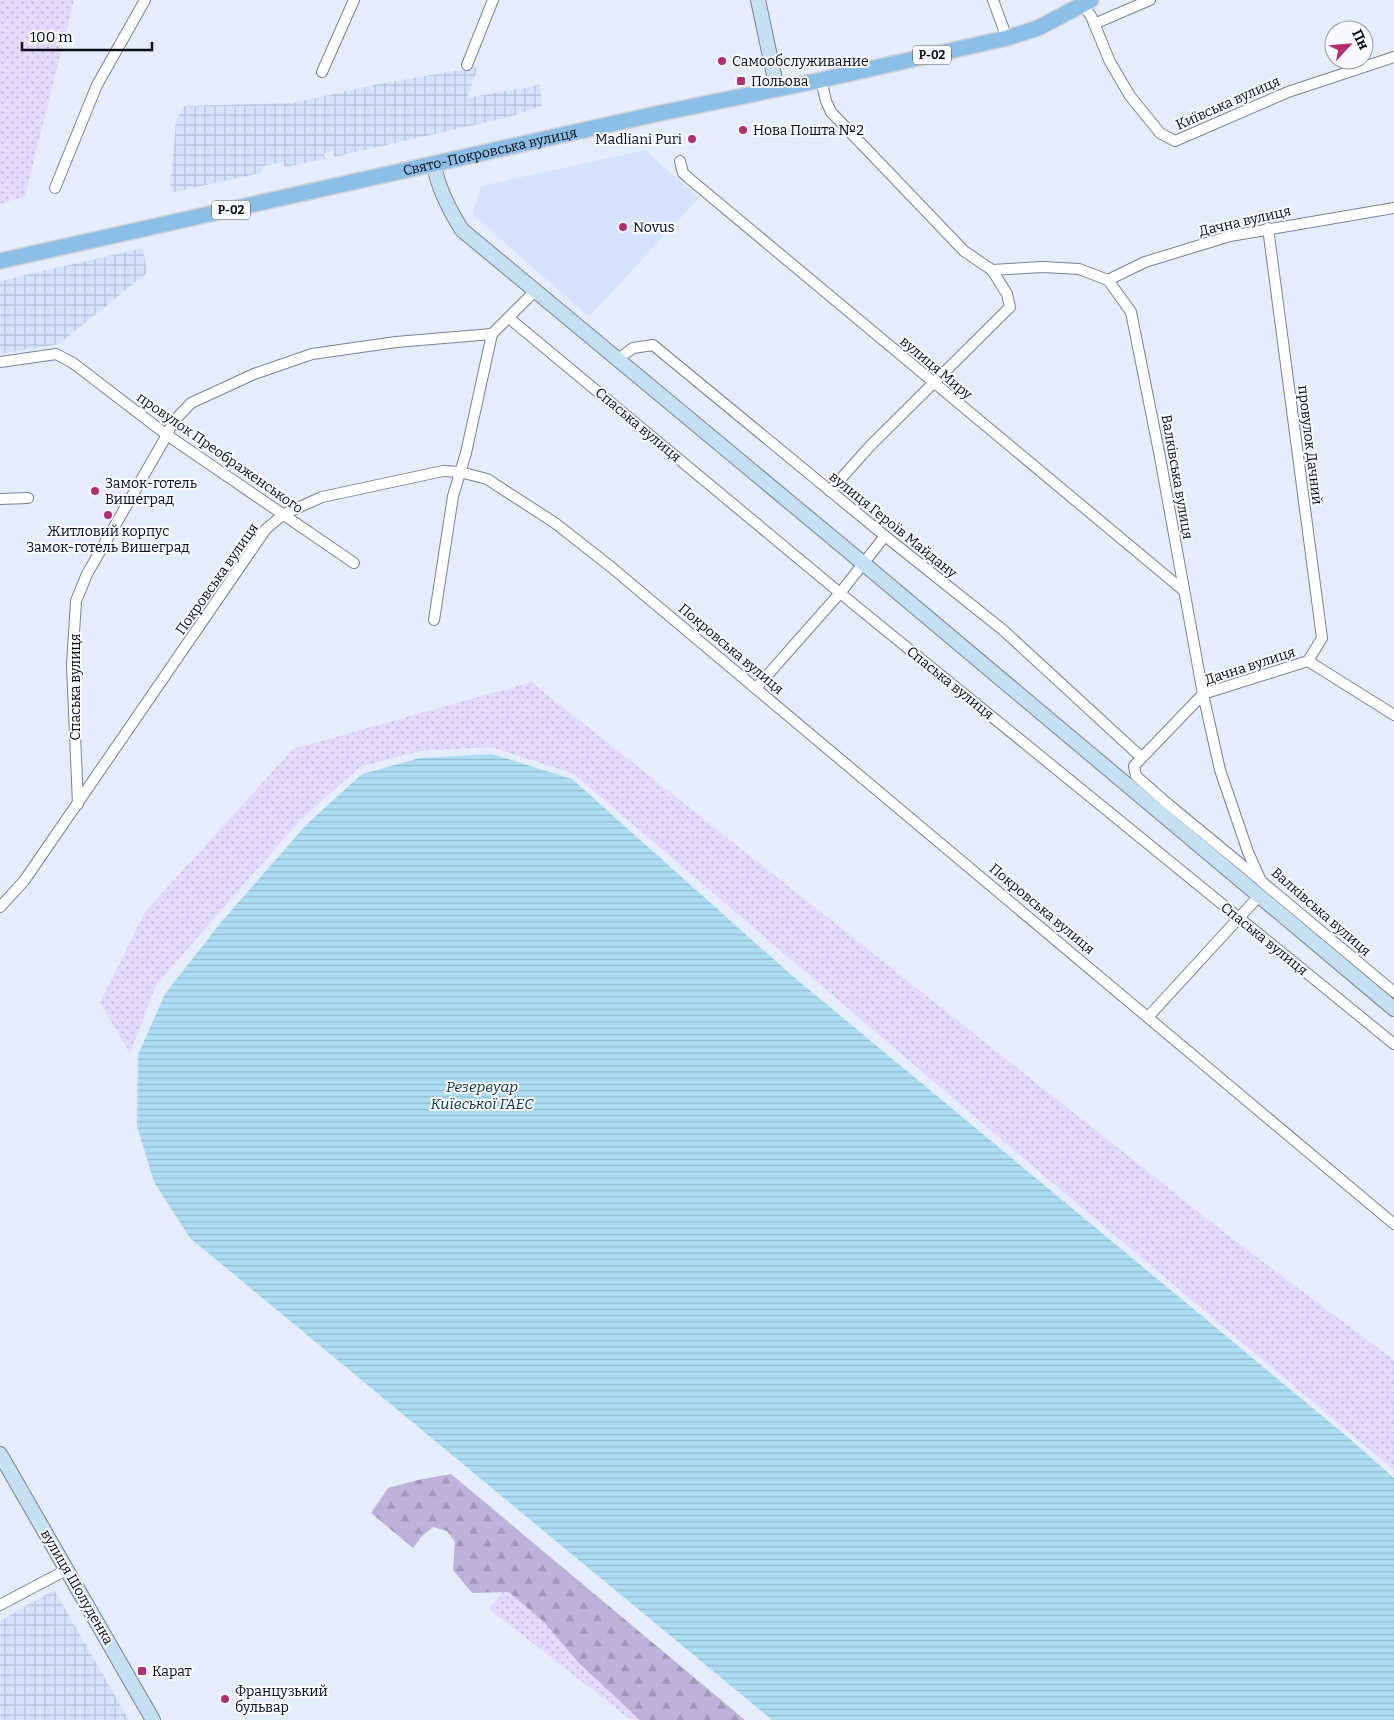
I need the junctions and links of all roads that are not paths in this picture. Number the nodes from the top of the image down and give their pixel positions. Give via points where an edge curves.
1 (145, 0) edge
2 (354, 0) edge
3 (493, 0) edge
4 (758, 0) edge
5 (993, 0) edge
6 (1150, 0) edge
7 (1087, 3) edge
8 (1094, 24) junction
9 (1007, 38) junction
10 (1394, 57) edge
11 (467, 65) dead end
12 (322, 72) dead end
13 (821, 80) junction
14 (777, 89) junction
15 (680, 161) dead end
16 (434, 165) junction
17 (55, 188) dead end
18 (1394, 208) edge
19 (1268, 228) junction
20 (0, 261) edge
21 (992, 270) junction
22 (1108, 280) junction
23 (536, 290) junction
24 (509, 318) junction
25 (492, 334) junction
26 (618, 359) junction
27 (0, 362) edge
28 (933, 383) junction
29 (167, 435) junction
30 (460, 472) junction
31 (830, 491) junction
32 (28, 498) dead end
33 (0, 499) edge
34 (284, 514) junction
35 (885, 536) junction
36 (354, 563) dead end
37 (864, 564) junction
38 (1183, 590) junction
39 (840, 593) junction
40 (434, 620) dead end
41 (1308, 661) junction
42 (756, 688) junction
43 (1203, 694) junction
44 (1394, 715) edge
45 (1141, 757) junction
46 (78, 804) junction
47 (1164, 809) junction
48 (1261, 881) junction
49 (1259, 896) junction
50 (0, 907) edge
51 (1239, 919) junction
52 (1394, 992) edge
53 (1394, 1009) edge
54 (1148, 1016) junction
55 (1394, 1044) edge
56 (1394, 1224) edge
57 (0, 1454) edge
58 (68, 1569) junction
59 (0, 1605) edge
60 (153, 1720) edge

1 - 17 street via 97,84
2 - 12 street
3 - 11 street
4 - 14 street
5 - 9 street
6 - 8 street
7 - 8 street, Київська вулиця
7 - 9 main road, Свято-Покровська вулиця / Р-02 via 1038,28
8 - 10 street, Київська вулиця via 1110,62 1130,96 1160,133 1175,141 1288,92
9 - 13 main road, Свято-Покровська вулиця / Р-02
13 - 14 main road, Свято-Покровська вулиця / Р-02
13 - 21 street via 831,112 843,126 964,251
14 - 16 main road, Свято-Покровська вулиця / Р-02
15 - 28 street, вулиця Миру via 684,173 691,180
16 - 20 main road, Свято-Покровська вулиця / Р-02
16 - 23 street, Спаська вулиця via 436,176 462,230
18 - 19 street, Дачна вулиця
19 - 22 street, Дачна вулиця via 1165,255
19 - 41 street, провулок Дачний via 1322,638
21 - 22 street via 1079,269
21 - 28 street via 1007,294 1010,307
22 - 38 street, Валківська вулиця via 1131,312
23 - 24 street
23 - 26 street, Спаська вулиця
24 - 25 street
24 - 39 street, Спаська вулиця
25 - 29 street, Спаська вулиця via 396,342 312,354 254,374 190,403 173,422
25 - 30 street
26 - 31 street, вулиця Героїв Майдану via 633,348 653,345
26 - 37 street, Спаська вулиця
27 - 29 street, провулок Преображенського via 56,354 73,363
28 - 31 street
28 - 38 street, вулиця Миру
29 - 34 street, провулок Преображенського
29 - 46 street, Спаська вулиця via 87,574 76,601 72,665
30 - 34 street, Покровська вулиця via 443,470 322,497
30 - 40 street
30 - 42 street, Покровська вулиця via 487,479 556,523
31 - 35 street, вулиця Героїв Майдану
32 - 33 street
34 - 36 street, провулок Преображенського
34 - 46 street, Покровська вулиця via 266,529
35 - 37 street
35 - 45 street, вулиця Героїв Майдану via 1003,630
37 - 39 street
37 - 47 street, Спаська вулиця
38 - 43 street, Валківська вулиця
39 - 42 street
39 - 51 street, Спаська вулиця
41 - 43 street, Дачна вулиця
41 - 44 street, Дачна вулиця
42 - 54 street, Покровська вулиця
43 - 45 street, Дачна вулиця
43 - 48 street, Валківська вулиця via 1220,770
45 - 47 street via 1134,766 1136,776
46 - 50 street, Покровська вулиця via 24,881
47 - 48 street
47 - 49 street, Спаська вулиця
48 - 52 street, Валківська вулиця
49 - 51 street
49 - 53 street, Спаська вулиця
51 - 54 street
51 - 55 street, Спаська вулиця
54 - 56 street, Покровська вулиця
57 - 58 street, вулиця Шолуденка
58 - 59 street
58 - 60 street, вулиця Шолуденка

